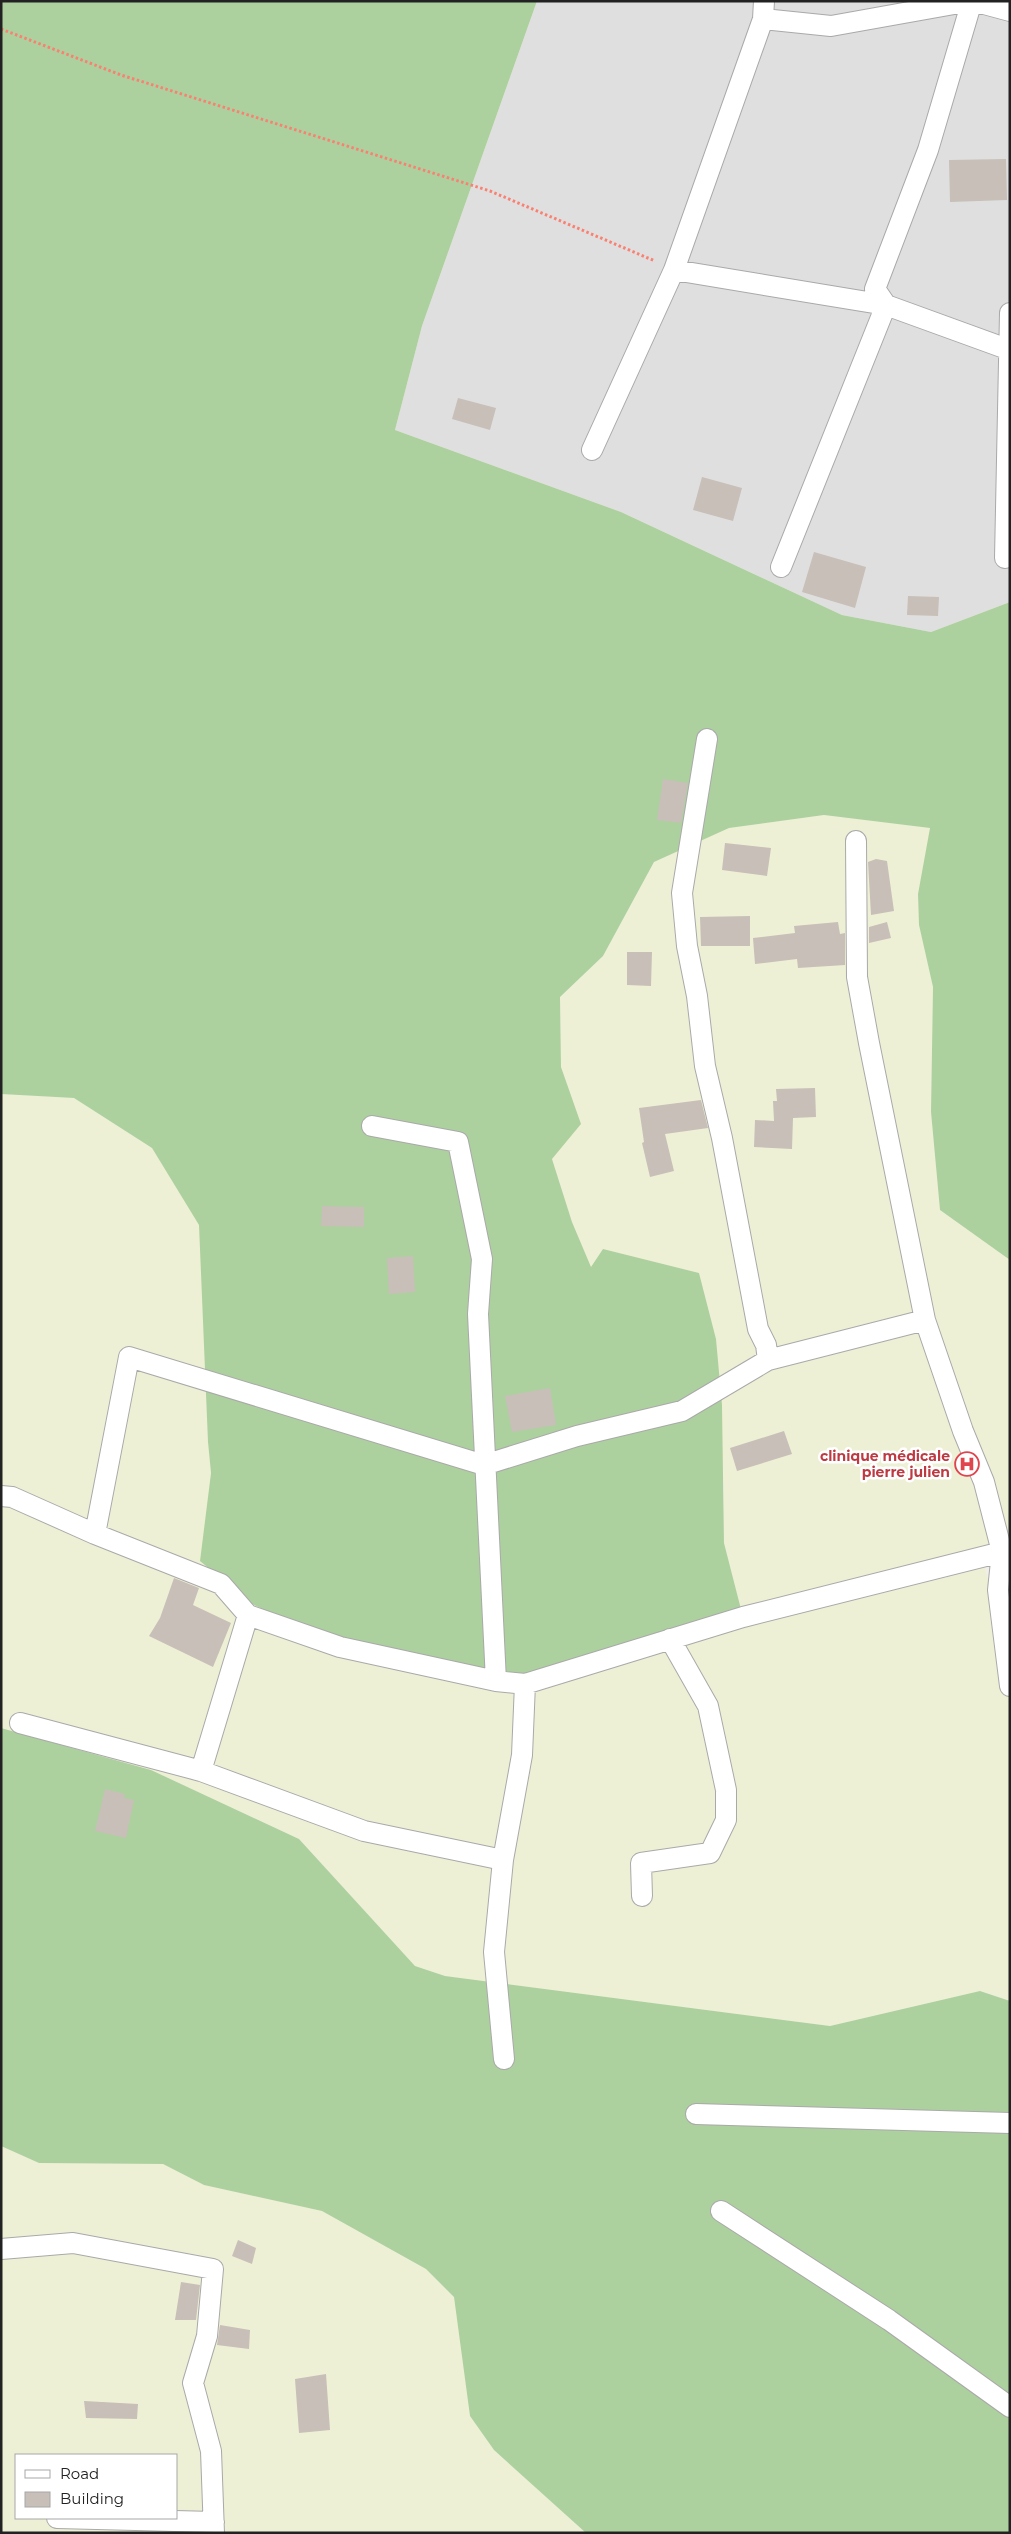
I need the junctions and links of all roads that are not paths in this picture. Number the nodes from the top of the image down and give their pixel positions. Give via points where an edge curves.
1 (972, 1) edge
2 (764, 10) edge
3 (1010, 11) edge
4 (674, 270) junction
5 (886, 305) junction
6 (1010, 313) edge
7 (1009, 350) edge
8 (592, 450) dead end
9 (1005, 558) dead end
10 (781, 567) dead end
11 (707, 739) dead end
12 (856, 841) dead end
13 (372, 1126) dead end
14 (925, 1320) junction
15 (768, 1360) junction
16 (484, 1465) junction
17 (1, 1496) edge
18 (94, 1534) junction
19 (1006, 1551) edge
20 (248, 1615) junction
21 (670, 1639) junction
22 (496, 1682) junction
23 (524, 1684) junction
24 (1010, 1686) edge
25 (20, 1723) dead end
26 (201, 1770) junction
27 (503, 1860) junction
28 (642, 1896) dead end
29 (504, 2059) dead end
30 (696, 2114) dead end
31 (1010, 2123) edge
32 (721, 2210) dead end
33 (1, 2250) edge
34 (1010, 2407) edge
35 (74, 2519) edge
36 (214, 2527) edge

1 - 2 street via 831,26
1 - 3 street
1 - 5 street via 928,150 875,289
2 - 4 street
4 - 5 street
4 - 8 street
5 - 7 street
5 - 10 street
6 - 7 street
7 - 9 street
11 - 15 street via 682,894 687,946 705,1066 758,1329 766,1345
12 - 14 street via 857,977
13 - 16 street via 458,1142 482,1259 478,1314
14 - 15 street
14 - 19 street
15 - 16 street via 682,1410 577,1436
16 - 18 street via 129,1357
16 - 22 street
17 - 18 street via 12,1497
18 - 20 street via 221,1584
19 - 21 street via 751,1615
19 - 24 street via 998,1590
20 - 22 street via 340,1647
20 - 26 street
21 - 23 street
21 - 28 street via 708,1706 726,1790 726,1820 710,1853 641,1863
22 - 23 street
23 - 27 street via 522,1754
25 - 26 street
26 - 27 street via 364,1831
27 - 29 street via 494,1952
30 - 31 street
32 - 34 street via 889,2320
33 - 36 street via 73,2243 213,2269 207,2336 193,2382 211,2451
35 - 36 street

